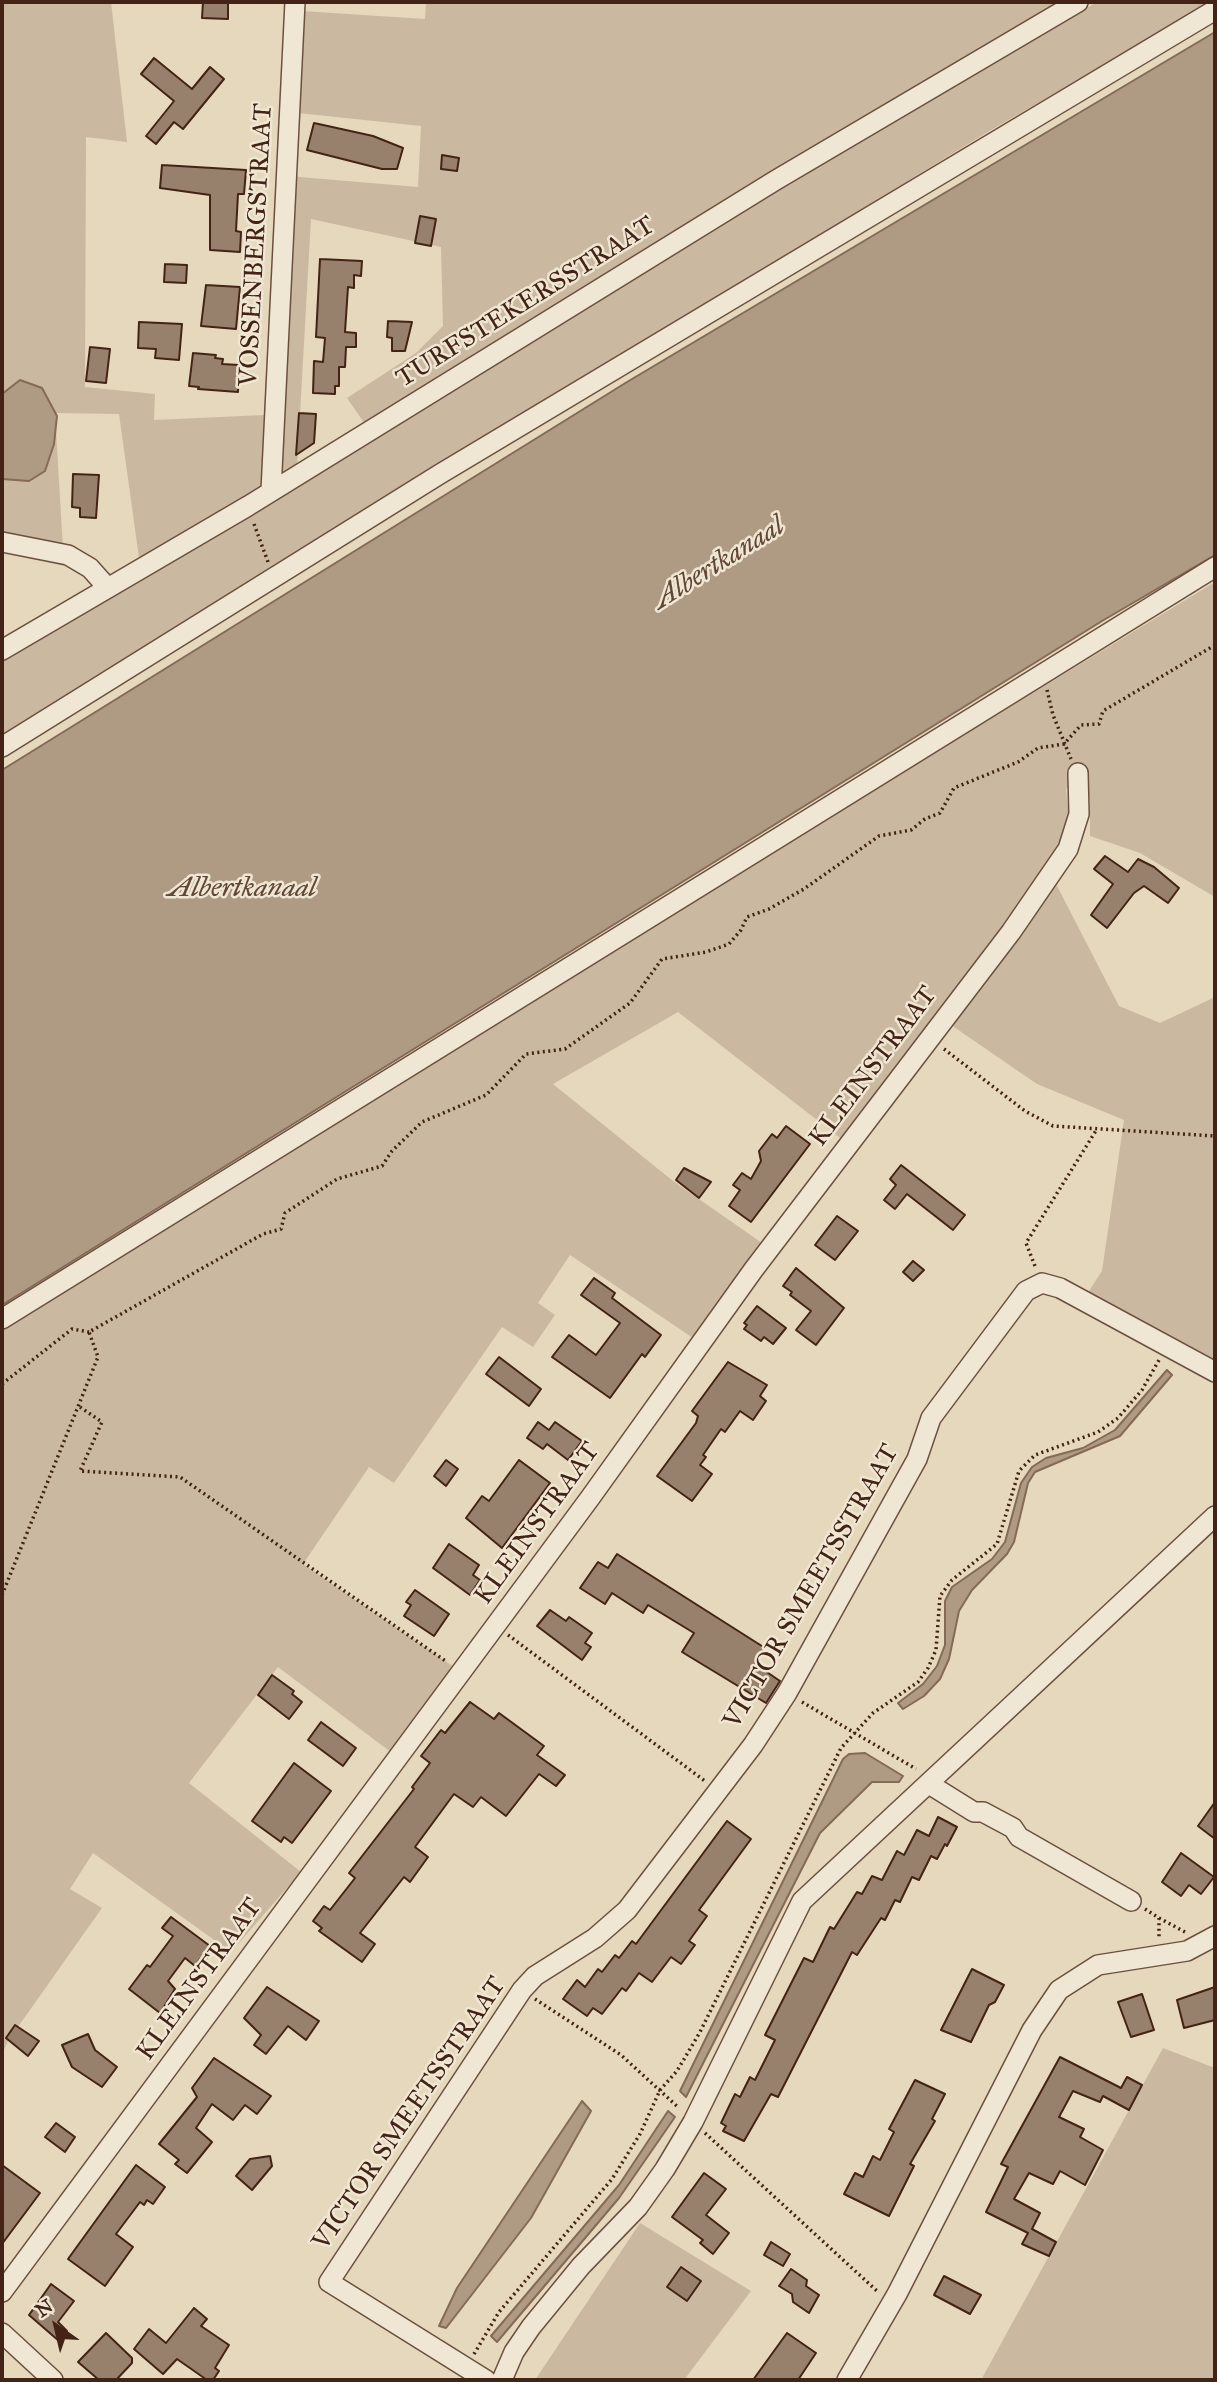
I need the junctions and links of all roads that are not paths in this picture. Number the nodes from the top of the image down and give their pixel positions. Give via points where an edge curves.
1 (295, 2) edge
2 (1078, 2) edge
3 (1215, 10) edge
4 (271, 491) junction
5 (2, 542) edge
6 (1215, 567) edge
7 (107, 587) junction
8 (2, 650) edge
9 (2, 747) edge
10 (1078, 773) dead end
11 (2, 1319) edge
12 (1215, 1373) edge
13 (1215, 1516) edge
14 (922, 1777) junction
15 (1131, 1901) road end
16 (1210, 1939) edge
17 (2, 2292) edge
18 (2, 2333) edge
19 (53, 2380) edge
20 (486, 2380) edge
21 (502, 2380) edge
22 (847, 2380) edge

1 - 4 street, VOSSENBERGSTRAAT
2 - 4 street, TURFSTEKERSSTRAAT via 776,180
3 - 9 street via 440,474
4 - 7 street, TURFSTEKERSSTRAAT
5 - 7 street via 68,555 90,568
6 - 11 street
7 - 8 street, TURFSTEKERSSTRAAT
10 - 17 street, KLEINSTRAAT via 1079,814 1068,849 1011,932 754,1269
12 - 20 street, VICTOR SMEETSSTRAAT via 1042,1283 1026,1291 931,1418 917,1459 787,1693 627,1910 595,1938 534,1976 522,1990 329,2282
13 - 14 street
14 - 15 street via 974,1812 1013,1828 1019,1837
14 - 21 street via 802,1901 693,2122 638,2207 531,2327
16 - 22 street via 1187,1951 1098,1965 1053,1997 892,2304
18 - 19 street

